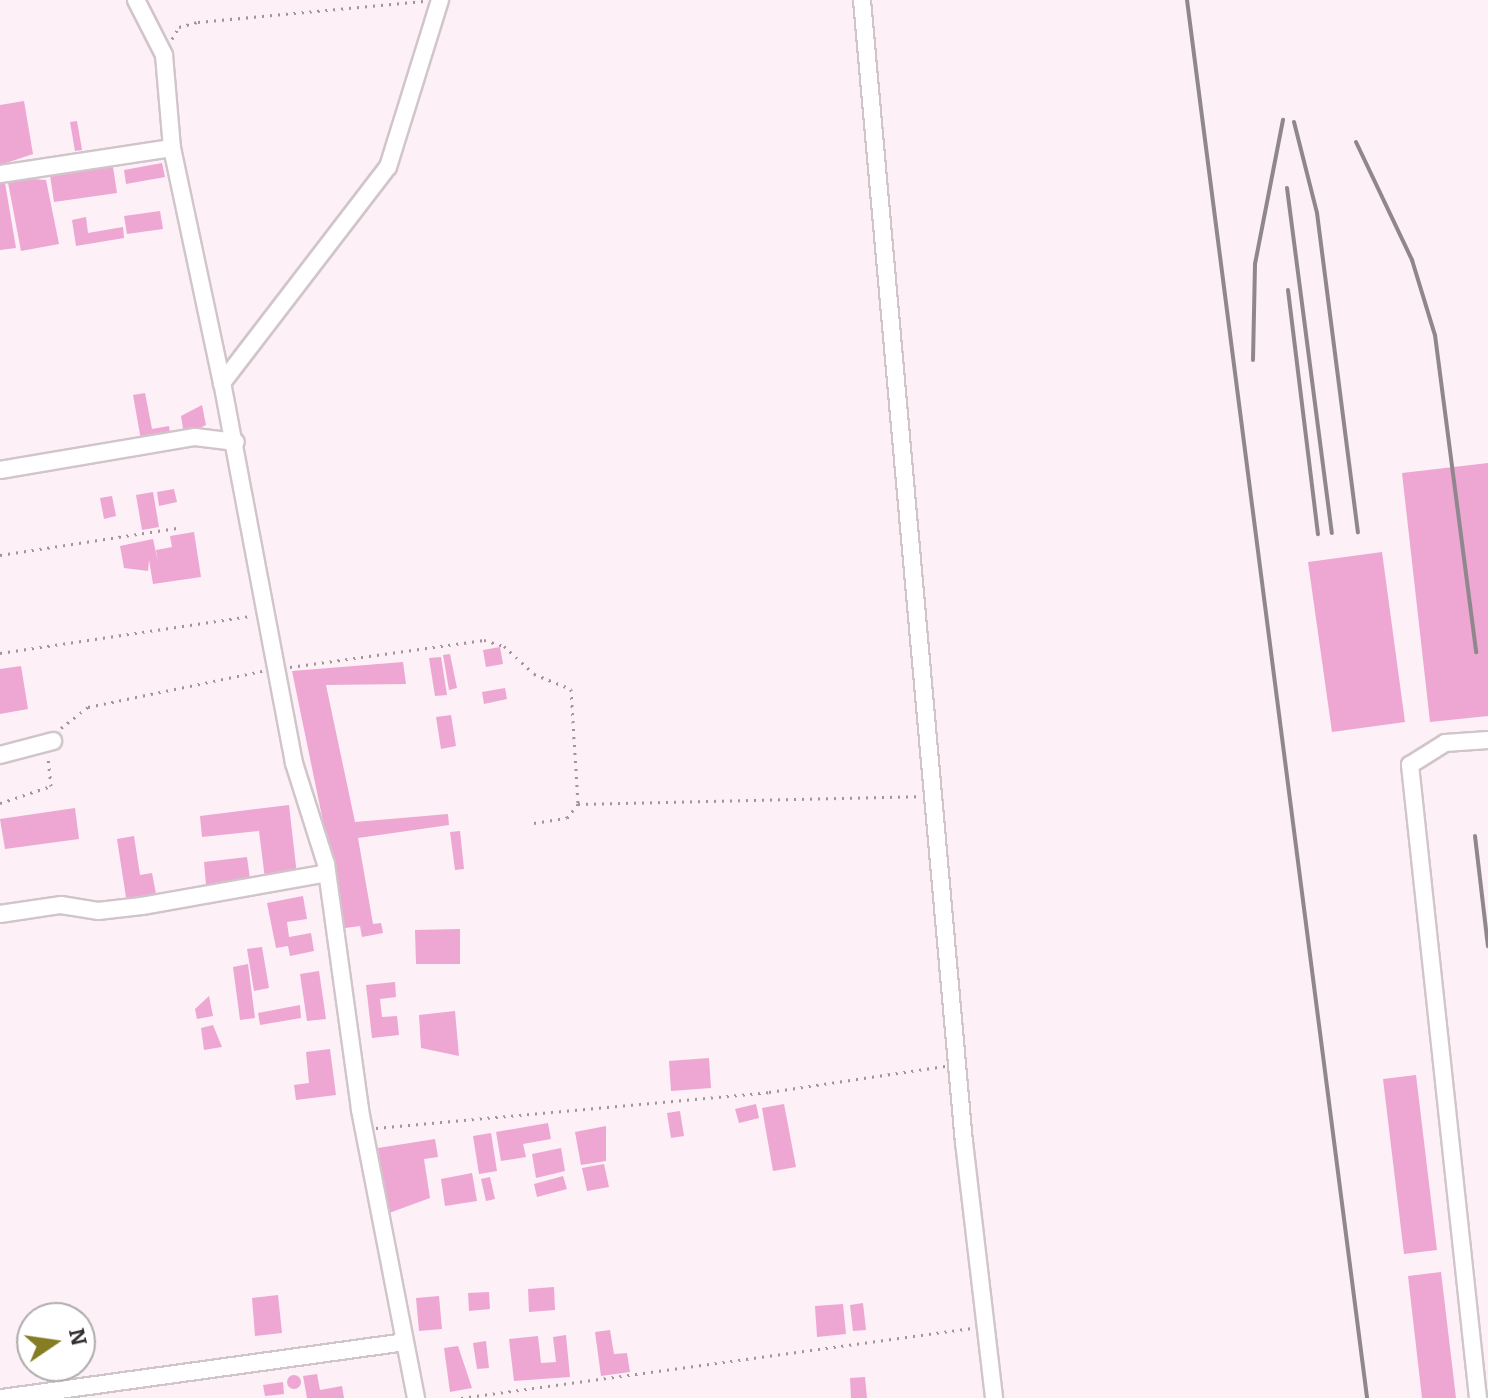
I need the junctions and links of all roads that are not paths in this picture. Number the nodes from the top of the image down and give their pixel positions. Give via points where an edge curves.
1 (136, 0) edge
2 (440, 0) edge
3 (862, 0) edge
4 (172, 148) junction
5 (0, 174) edge
6 (222, 383) junction
7 (236, 442) junction
8 (0, 470) edge
9 (1488, 740) edge
10 (53, 741) road end
11 (0, 755) edge
12 (327, 873) junction
13 (0, 914) edge
14 (403, 1342) junction
15 (2, 1398) edge
16 (416, 1398) edge
17 (994, 1398) edge
18 (1478, 1398) edge

1 - 4 street via 164,55
2 - 6 street via 388,167
3 - 17 street via 957,1065
4 - 5 street
4 - 6 street
6 - 7 street
7 - 8 street via 195,437
7 - 12 street via 294,763
9 - 18 street via 1445,743 1410,765
10 - 11 street
12 - 13 street via 142,906 98,911 61,905
12 - 14 street via 364,1129
14 - 15 street
14 - 16 street

